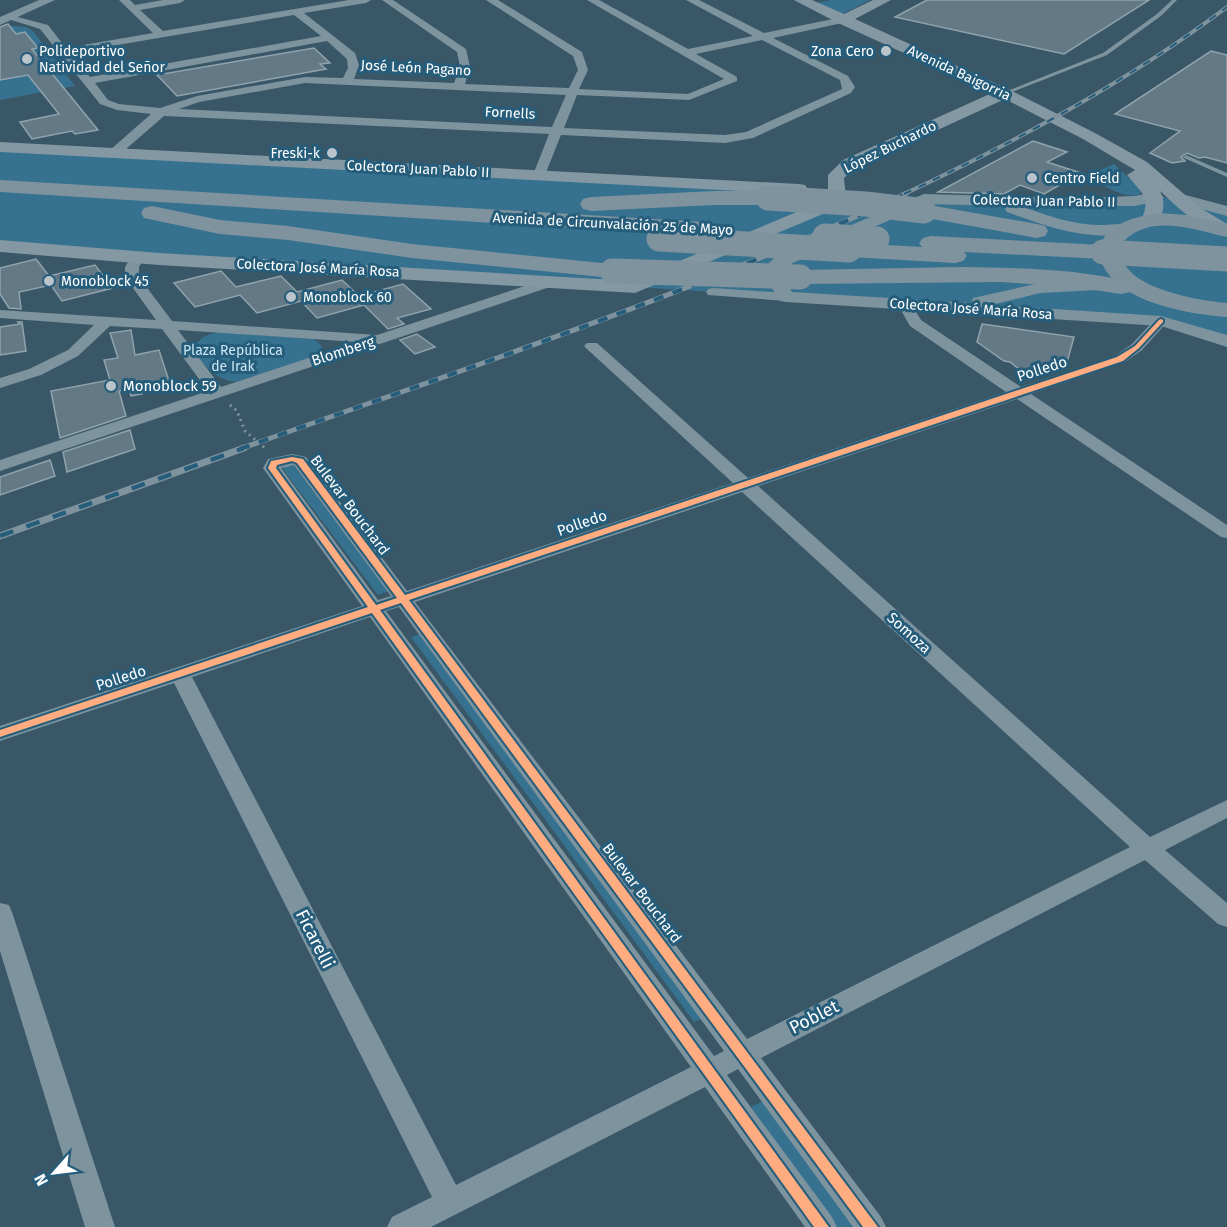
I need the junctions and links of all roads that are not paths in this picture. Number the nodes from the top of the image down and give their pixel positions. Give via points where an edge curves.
1 (50, 0) edge
2 (124, 0) edge
3 (180, 0) edge
4 (366, 0) edge
5 (387, 0) edge
6 (491, 0) edge
7 (592, 0) edge
8 (691, 0) edge
9 (801, 0) edge
10 (884, 0) edge
11 (1175, 0) edge
12 (133, 8) junction
13 (296, 12) junction
14 (5, 19) edge
15 (843, 20) junction
16 (161, 35) junction
17 (763, 36) junction
18 (329, 38) junction
19 (64, 51) junction
20 (685, 53) junction
21 (348, 80) junction
22 (89, 81) junction
23 (459, 85) junction
24 (572, 92) junction
25 (1005, 93) junction
26 (161, 112) junction
27 (559, 130) junction
28 (1, 146) edge
29 (1115, 152) junction
30 (114, 153) junction
31 (1185, 157) dead end
32 (237, 160) junction
33 (539, 175) junction
34 (1227, 175) edge
35 (0, 186) edge
36 (836, 190) junction
37 (1156, 197) junction
38 (714, 198) junction
39 (981, 200) junction
40 (0, 204) edge
41 (929, 205) junction
42 (353, 209) junction
43 (151, 212) junction
44 (1150, 221) junction
45 (1226, 224) edge
46 (1127, 229) junction
47 (0, 246) edge
48 (1103, 249) junction
49 (138, 257) junction
50 (159, 259) junction
51 (1227, 259) edge
52 (583, 269) junction
53 (1227, 270) edge
54 (550, 282) junction
55 (635, 287) joint
56 (1121, 287) junction
57 (713, 292) dead end
58 (786, 297) junction
59 (1162, 298) junction
60 (905, 305) junction
61 (938, 307) junction
62 (1191, 307) junction
63 (1227, 310) edge
64 (0, 314) edge
65 (106, 321) junction
66 (1161, 321) junction
67 (166, 324) junction
68 (1227, 330) edge
69 (381, 338) junction
70 (1227, 341) edge
71 (592, 346) dead end
72 (0, 383) edge
73 (217, 393) junction
74 (1017, 393) junction
75 (0, 466) edge
76 (745, 484) junction
77 (1227, 533) edge
78 (402, 599) junction
79 (374, 609) junction
80 (180, 674) junction
81 (0, 734) edge
82 (1227, 808) edge
83 (1148, 849) junction
84 (0, 912) edge
85 (1227, 917) edge
86 (742, 1053) junction
87 (710, 1070) junction
88 (450, 1203) junction
89 (100, 1227) edge
90 (402, 1227) edge
91 (822, 1227) edge
92 (871, 1227) edge

1 - 14 street
2 - 12 street
3 - 12 street
4 - 13 street
5 - 23 street via 462,51 465,67
6 - 24 street via 578,54 583,70
7 - 20 street
8 - 17 street
9 - 15 main road, Avenida Baigorria
10 - 15 main road
11 - 25 lane via 1106,54
12 - 16 street
13 - 16 street
13 - 18 street
14 - 19 street, Fornells via 44,27
15 - 17 street
15 - 25 main road, Avenida Baigorria
16 - 19 street
17 - 20 street
17 - 27 street, Fornells via 844,78 849,84 847,91 737,138
18 - 21 street via 354,61
18 - 22 street
19 - 22 street, Fornells
20 - 24 street, José León Pagano via 733,79 688,97
21 - 23 street, José León Pagano
21 - 26 street, José León Pagano via 304,80 197,99
22 - 26 street, Fornells via 104,102
23 - 24 street, José León Pagano
24 - 27 street
25 - 29 main road, Avenida Baigorria
25 - 36 main road, López Buchardo via 849,164 836,174
26 - 27 street, Fornells
26 - 30 street, José León Pagano
27 - 33 street
28 - 30 main road, Colectora Juan Pablo II
29 - 37 main road, Avenida Baigorria
29 - 45 main road, Avenida Baigorria via 1141,166 1193,212
30 - 32 main road, Colectora Juan Pablo II
31 - 34 lane
32 - 33 main road, Colectora Juan Pablo II
32 - 38 main road via 274,171 341,179 572,194
33 - 36 main road, Colectora Juan Pablo II
35 - 42 highway, Avenida de Circunvalación 25 de Mayo
36 - 55 main road, López Buchardo via 837,198 824,207
37 - 39 street, Colectora Juan Pablo II via 1103,203
37 - 44 main road
38 - 41 highway, bridge
38 - 42 highway via 535,206 417,204
39 - 41 street, Colectora Juan Pablo II
39 - 48 street via 1054,222
40 - 43 highway, Avenida de Circunvalación 25 de Mayo
41 - 48 highway via 1048,233 1073,235
41 - 58 street via 918,201 780,262 773,268 773,276
42 - 48 highway, Avenida de Circunvalación 25 de Mayo, bridge
43 - 48 highway, Avenida de Circunvalación 25 de Mayo, bridge via 849,250
43 - 52 highway via 220,227
44 - 45 highway
44 - 46 highway
46 - 48 street
46 - 59 highway via 1110,249 1115,266 1133,283
47 - 49 main road, Colectora José María Rosa
48 - 51 highway, Avenida de Circunvalación 25 de Mayo, bridge
48 - 53 highway, Avenida de Circunvalación 25 de Mayo
49 - 50 main road, Colectora José María Rosa
49 - 67 street via 132,277
50 - 52 main road via 339,258
50 - 54 main road, Colectora José María Rosa
52 - 56 highway, bridge via 800,278 1018,275 1081,279
54 - 55 main road, Colectora José María Rosa
54 - 69 street, Blomberg
56 - 59 street
56 - 61 street via 1040,288
57 - 58 street, Colectora José María Rosa
58 - 60 street, Colectora José María Rosa
59 - 62 highway
60 - 61 street, Colectora José María Rosa
60 - 74 street via 915,323
61 - 66 street, Colectora José María Rosa
62 - 63 highway
62 - 68 highway
64 - 65 street
65 - 67 street
65 - 72 street via 73,353 35,372
66 - 70 street, Colectora José María Rosa
66 - 74 street, Polledo via 1120,359
67 - 69 street
67 - 73 street
69 - 73 street, Blomberg
71 - 76 street, Somoza
73 - 75 street, Blomberg
74 - 76 street, Polledo
74 - 77 street
76 - 78 street, Polledo
76 - 83 street, Somoza
78 - 79 street, Polledo
78 - 79 street, Bulevar Bouchard via 300,461 274,463 274,472
78 - 86 street, Bulevar Bouchard
79 - 80 street, Polledo
79 - 87 street
80 - 81 street, Polledo
80 - 88 street, Ficarelli
82 - 83 street, Poblet
83 - 85 street, Somoza
83 - 86 street, Poblet
84 - 89 street
86 - 87 street, Poblet
86 - 92 street, Bulevar Bouchard
87 - 88 street, Poblet
87 - 91 street
88 - 90 street, Poblet

